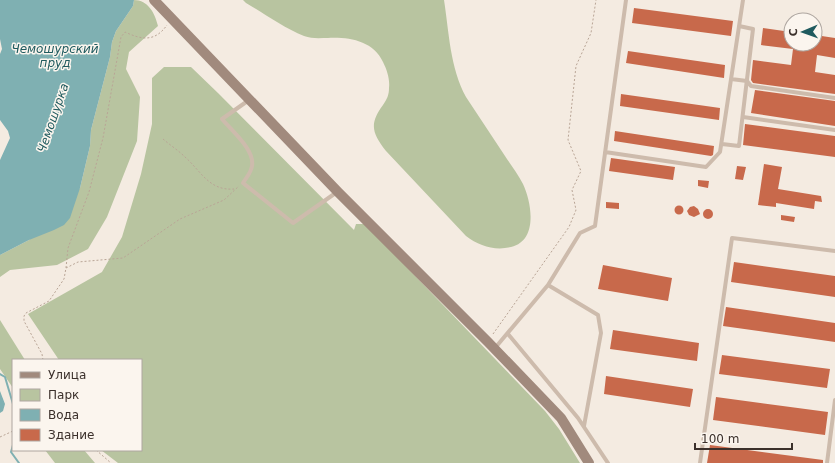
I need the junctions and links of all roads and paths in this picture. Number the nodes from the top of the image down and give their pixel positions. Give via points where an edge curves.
1 (154, 0) edge
2 (596, 0) edge
3 (626, 0) edge
4 (743, 0) edge
5 (171, 19) junction
6 (739, 26) junction
7 (731, 79) junction
8 (747, 81) junction
9 (835, 98) edge
10 (249, 100) junction
11 (743, 117) junction
12 (835, 130) edge
13 (163, 139) dead end
14 (722, 144) junction
15 (605, 152) junction
16 (242, 183) junction
17 (235, 188) junction
18 (338, 192) junction
19 (835, 251) edge
20 (66, 268) junction
21 (548, 285) junction
22 (508, 334) junction
23 (492, 345) junction
24 (43, 359) edge
25 (835, 400) edge
26 (584, 426) junction
27 (12, 431) edge
28 (0, 437) edge
29 (97, 451) edge
30 (111, 463) edge
31 (589, 463) edge
32 (608, 463) edge
33 (700, 463) edge
34 (827, 463) edge

1 - 5 street
2 - 23 path via 591,33 576,66 568,140 581,170 572,190 576,210 568,227 508,311
3 - 15 lane
4 - 6 lane
5 - 10 street
5 - 20 path via 158,35 148,39 125,32 121,37 103,138 89,192 68,248
6 - 7 lane
6 - 8 lane via 753,29
7 - 8 lane
7 - 14 lane
8 - 9 lane via 751,86
8 - 11 lane
10 - 16 lane via 222,120 250,150 252,165
10 - 18 street
11 - 12 lane
11 - 14 lane via 739,146
13 - 17 path via 186,157 200,174 215,186
14 - 15 lane via 720,152 706,167
15 - 21 lane via 595,226 580,233
16 - 17 path
16 - 18 lane via 293,223
17 - 20 path via 224,200 180,219 123,258 78,262
18 - 23 street
19 - 33 lane via 732,238
20 - 24 path via 64,279 49,301 24,316 24,321
21 - 22 lane
21 - 26 lane via 598,315 601,333
22 - 23 lane
22 - 26 lane
23 - 31 street via 561,418
25 - 34 lane
26 - 32 lane
27 - 28 path
29 - 30 path

